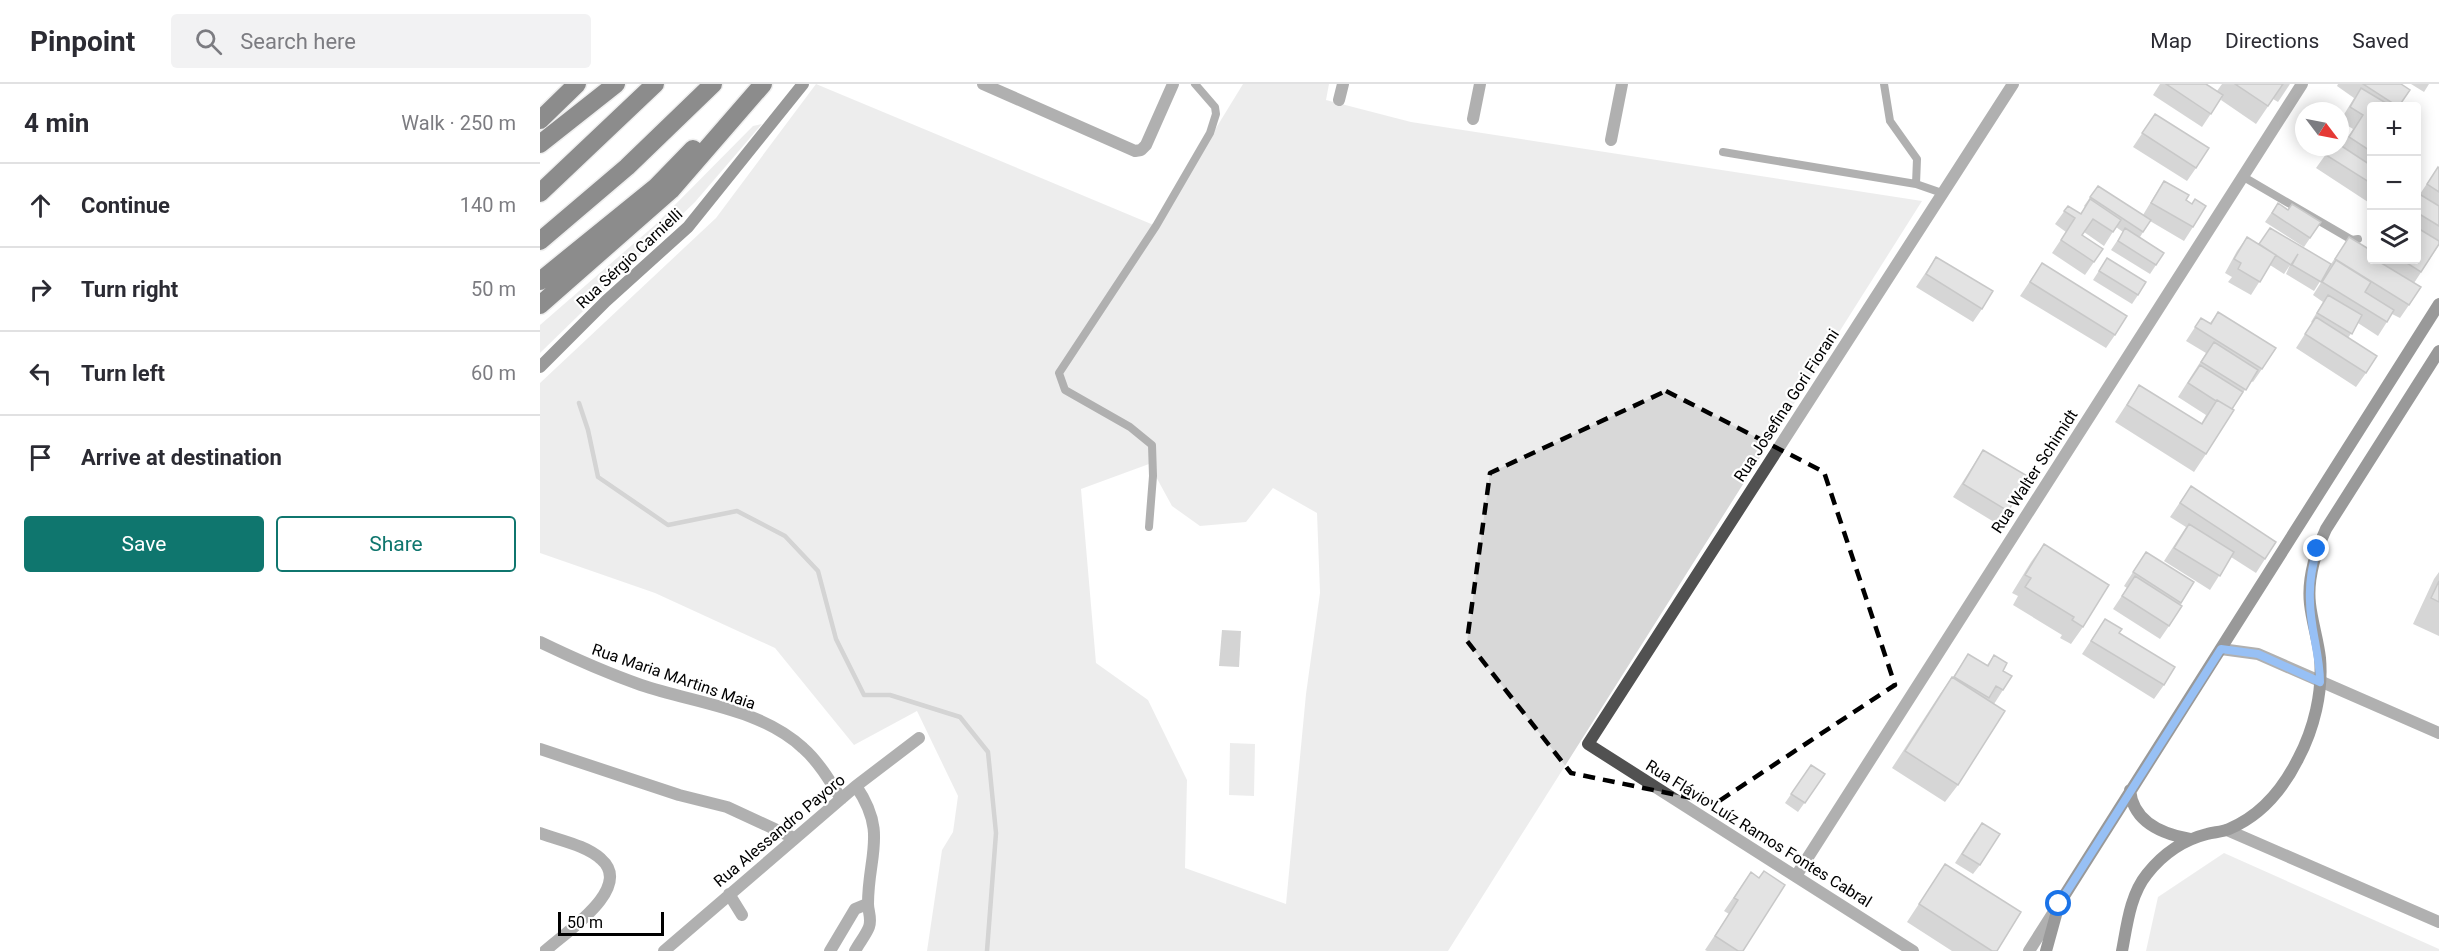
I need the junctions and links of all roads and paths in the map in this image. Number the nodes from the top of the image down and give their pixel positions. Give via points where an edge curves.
1 (577, 84) edge
2 (616, 84) edge
3 (655, 84) edge
4 (713, 84) edge
5 (803, 84) edge
6 (983, 84) edge
7 (1173, 84) edge
8 (1195, 84) edge
9 (1343, 84) edge
10 (1480, 84) edge
11 (1622, 84) edge
12 (1884, 84) edge
13 (2013, 84) edge
14 (2302, 84) edge
15 (757, 90) edge
16 (1339, 100) dead end
17 (540, 120) edge
18 (1473, 120) dead end
19 (1611, 140) dead end
20 (540, 144) edge
21 (1723, 152) dead end
22 (2242, 176) junction
23 (1916, 184) junction
24 (540, 193) edge
25 (1942, 193) junction
26 (2358, 239) edge
27 (540, 241) edge
28 (540, 281) edge
29 (2439, 304) edge
30 (540, 305) edge
31 (2439, 351) edge
32 (540, 367) edge
33 (1149, 527) dead end
34 (540, 642) edge
35 (2221, 649) junction
36 (2320, 682) junction
37 (2439, 733) edge
38 (918, 738) dead end
39 (1588, 744) joint
40 (540, 749) edge
41 (856, 786) junction
42 (2130, 790) junction
43 (841, 799) junction
44 (2227, 830) junction
45 (540, 833) edge
46 (794, 838) junction
47 (2190, 839) junction
48 (1796, 876) junction
49 (729, 894) junction
50 (867, 904) junction
51 (2059, 904) junction
52 (742, 915) dead end
53 (2439, 922) edge
54 (545, 951) edge
55 (664, 951) edge
56 (830, 951) edge
57 (855, 951) edge
58 (1913, 951) edge
59 (2029, 951) edge
60 (2046, 951) edge
61 (2122, 951) edge

1 - 17 highway
2 - 20 highway
3 - 24 highway
4 - 27 highway via 627,167
5 - 32 street, Rua Sérgio Carnielli via 688,227
6 - 7 street via 1141,150
8 - 33 lane via 1215,107 1210,133 1156,226 1059,373 1065,390 1130,427 1152,445
9 - 16 street
10 - 18 street
11 - 19 street
12 - 23 lane via 1890,121 1917,159
13 - 25 street, Rua Josefina Gori Fiorani
14 - 22 street, Rua Walter Schimidt
15 - 28 highway via 656,187
15 - 30 highway via 671,190
21 - 23 lane
22 - 26 lane via 2352,240
22 - 48 street, Rua Walter Schimidt
23 - 25 lane
25 - 39 street, Rua Josefina Gori Fiorani
29 - 35 street
31 - 36 street via 2317,549 2311,571 2310,603 2320,657
34 - 43 street, Rua Maria MArtins Maia via 642,685 733,711 775,729 804,748
35 - 36 street via 2258,654
35 - 42 street
36 - 37 street
36 - 44 street via 2311,728 2284,782 2261,809
38 - 41 street, Rua Alessandro Payoro
39 - 48 street, Rua Flávio Luíz Ramos Fontes Cabral
40 - 46 street via 727,807
41 - 43 street, Rua Alessandro Payoro
41 - 50 street via 873,820 874,862
42 - 47 street via 2131,801 2146,822 2172,836
42 - 51 street
43 - 46 street, Rua Alessandro Payoro
44 - 47 street
44 - 53 street
45 - 54 street via 592,853 607,866 610,875 607,893
46 - 49 street, Rua Alessandro Payoro
47 - 61 street via 2164,855 2146,875 2132,902
48 - 58 street, Rua Flávio Luíz Ramos Fontes Cabral
49 - 52 street
49 - 55 street, Rua Alessandro Payoro
50 - 56 street via 855,909
50 - 57 street via 870,925
51 - 59 street
51 - 60 street

